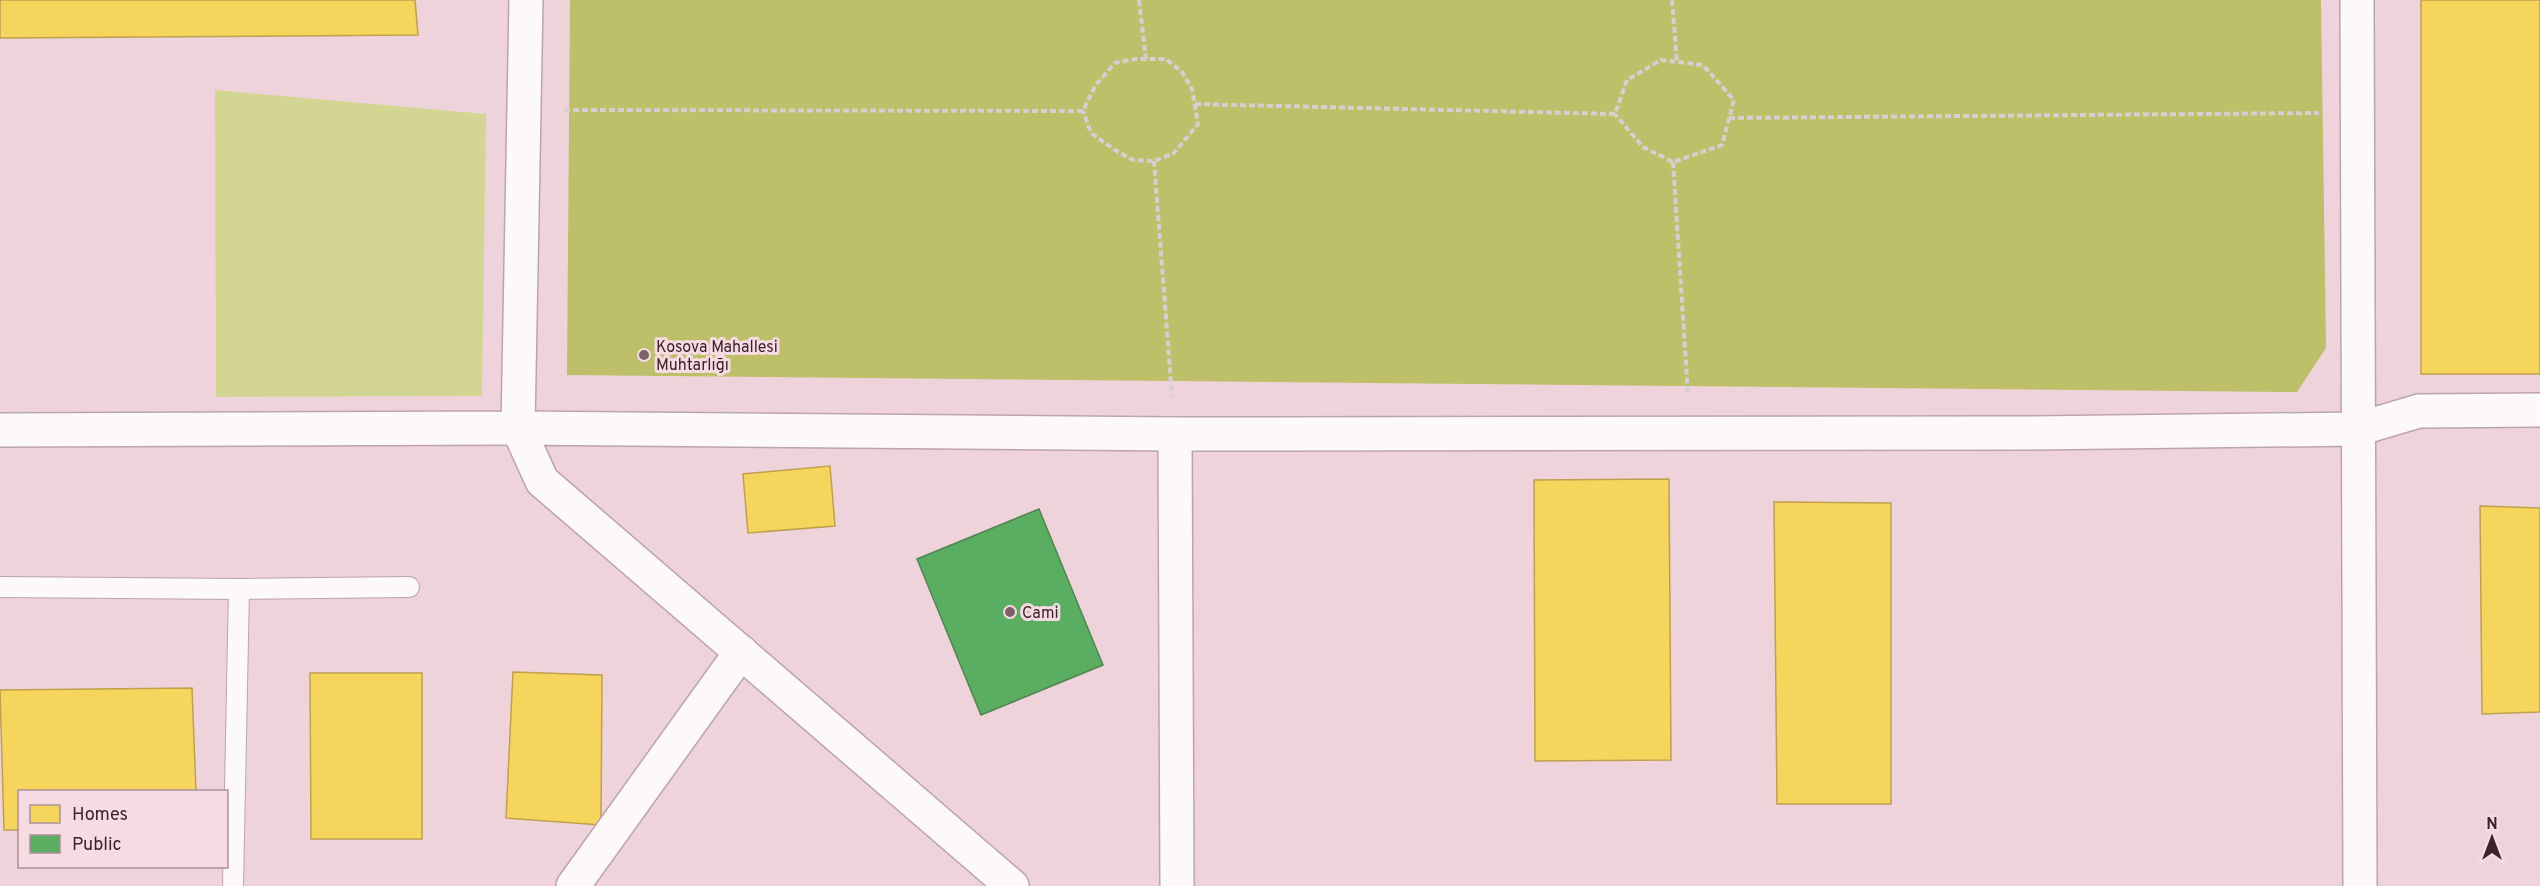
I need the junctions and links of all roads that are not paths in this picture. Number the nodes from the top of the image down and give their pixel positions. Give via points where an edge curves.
1 (526, 0) edge
2 (2357, 0) edge
3 (2540, 410) edge
4 (518, 428) junction
5 (2358, 429) junction
6 (0, 430) edge
7 (1175, 434) junction
8 (0, 587) edge
9 (409, 587) dead end
10 (239, 589) junction
11 (741, 652) junction
12 (233, 886) edge
13 (573, 886) edge
14 (1012, 886) edge
15 (1177, 886) edge
16 (2360, 886) edge

1 - 4 street
2 - 5 street
3 - 5 street via 2419,411
4 - 6 street
4 - 7 street
4 - 11 street via 542,481
5 - 7 street
5 - 16 street
7 - 15 street
8 - 10 lane
9 - 10 lane
10 - 12 lane
11 - 13 street
11 - 14 street

